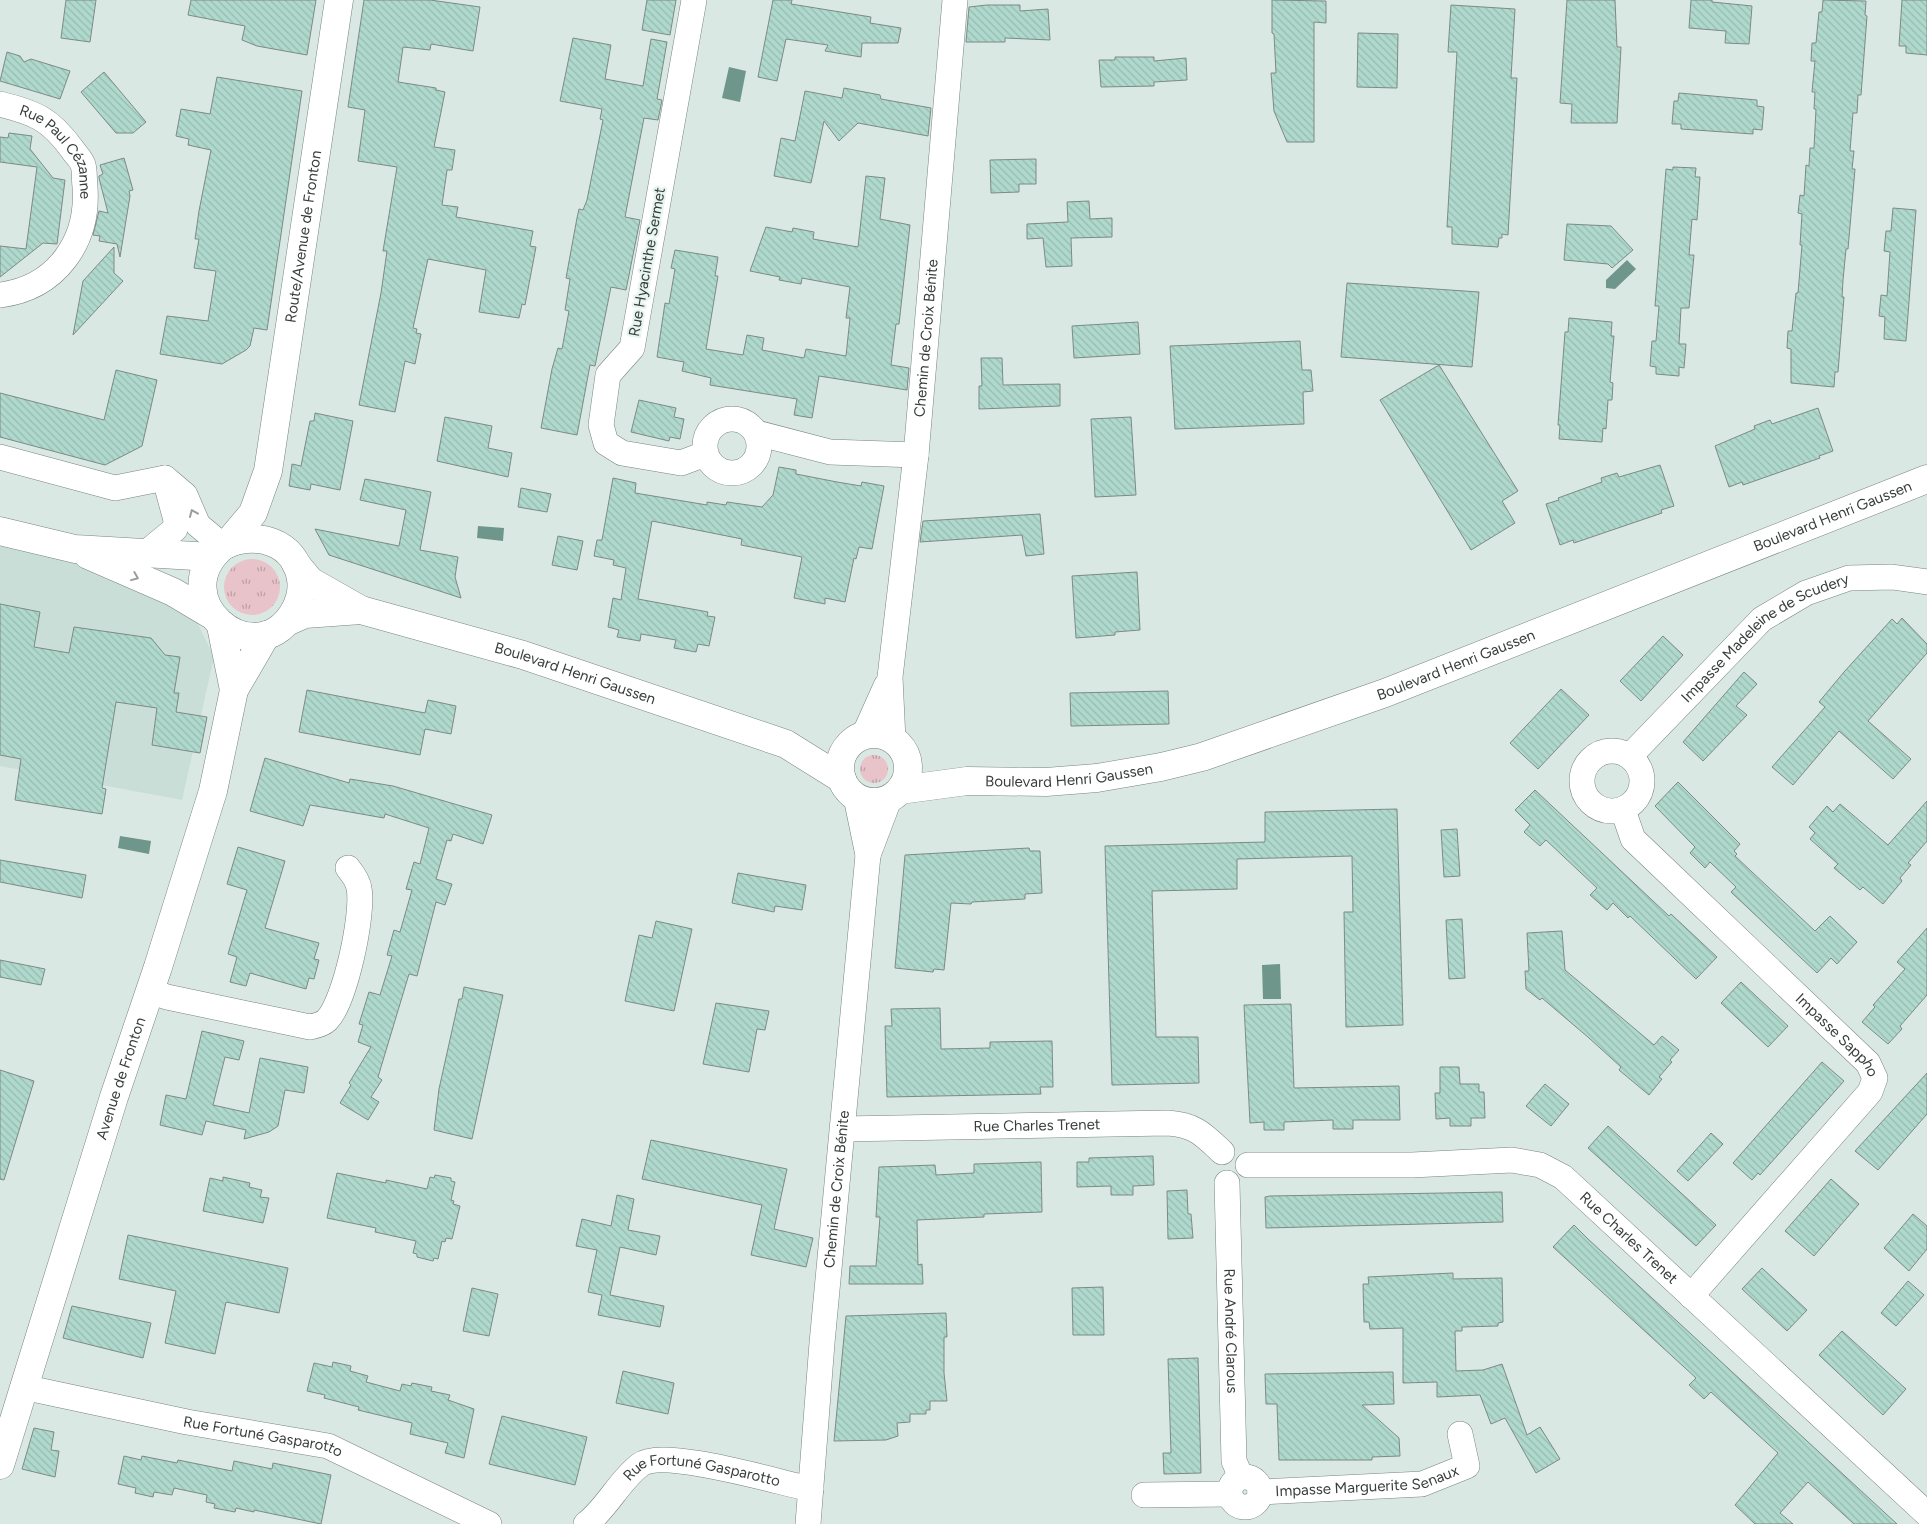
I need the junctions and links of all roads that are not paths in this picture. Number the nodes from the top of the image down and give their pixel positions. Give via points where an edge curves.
1 (339, 0) edge
2 (694, 0) edge
3 (955, 0) edge
4 (0, 104) edge
5 (0, 295) edge
6 (757, 433) junction
7 (705, 454) junction
8 (916, 454) junction
9 (0, 457) edge
10 (268, 471) junction
11 (165, 478) junction
12 (1927, 479) edge
13 (0, 531) edge
14 (75, 549) junction
15 (221, 549) junction
16 (147, 552) junction
17 (291, 557) junction
18 (1927, 582) edge
19 (361, 610) junction
20 (216, 620) junction
21 (289, 620) junction
22 (266, 635) junction
23 (890, 677) junction
24 (234, 690) junction
25 (858, 739) junction
26 (896, 743) junction
27 (786, 744) junction
28 (1630, 756) junction
29 (967, 781) junction
30 (849, 788) junction
31 (895, 794) junction
32 (1623, 810) junction
33 (868, 856) junction
34 (348, 868) dead end
35 (150, 991) junction
36 (843, 1128) junction
37 (1222, 1152) junction
38 (1248, 1166) junction
39 (1227, 1183) junction
40 (1690, 1296) junction
41 (23, 1387) junction
42 (1460, 1434) dead end
43 (0, 1465) edge
44 (811, 1489) junction
45 (1144, 1495) dead end
46 (1247, 1499) edge
47 (1927, 1514) edge
48 (489, 1524) edge
49 (586, 1524) edge
50 (808, 1524) edge

1 - 10 street, Route/Avenue de Fronton
2 - 7 street, Rue Hyacinthe Sermet via 632,348 608,375 601,425 606,443 622,453 680,463
3 - 8 street, Chemin de Croix Bénite
4 - 5 street, Rue Paul Cézanne via 29,111 56,128 83,163 86,205 77,242 50,276 16,293
6 - 7 street via 749,424 727,418 708,431 704,442
6 - 7 street via 760,446 757,459 742,471 723,472 712,465
6 - 8 street via 830,452
8 - 23 street, Chemin de Croix Bénite
9 - 11 street via 115,488
10 - 15 street via 253,514
10 - 17 street via 272,514
15 -> 11 street via 198,526 185,495
11 - 16 street via 176,520 174,529
12 - 29 street, Boulevard Henri Gaussen via 1385,693 1202,757 1097,778 1046,782
13 - 14 street
14 - 16 street
14 -> 20 street via 172,592
15 - 16 street
15 - 17 street via 241,538 257,538 272,542
15 - 20 street via 205,570 202,585 204,600
17 - 19 street, Boulevard Henri Gaussen via 310,581
17 - 21 street via 301,579 301,594
18 - 28 street, Impasse Madeleine de Scudery via 1892,577 1849,578 1806,593 1762,619
19 - 21 street, Boulevard Henri Gaussen via 305,614
19 - 27 street, Boulevard Henri Gaussen via 523,655
20 - 22 street via 242,636
20 - 24 street, Avenue de Fronton
21 - 22 street
22 - 24 street, Avenue de Fronton
23 - 25 street, Chemin de Croix Bénite
23 - 26 street, Chemin de Croix Bénite
24 - 35 street, Avenue de Fronton via 213,791
25 - 26 street, Boulevard Henri Gaussen via 884,736
25 - 27 street, Boulevard Henri Gaussen
25 - 30 street via 841,759
26 - 29 street, Boulevard Henri Gaussen via 920,760
26 - 31 street via 906,757 908,768 906,780
27 - 30 street, Boulevard Henri Gaussen
28 - 32 street via 1643,779 1641,792
28 - 32 street via 1610,751 1598,754 1584,770 1582,781 1589,801 1599,808
29 - 31 street, Boulevard Henri Gaussen
30 - 31 street, Boulevard Henri Gaussen via 874,802
30 - 33 street, Chemin de Croix Bénite
31 - 33 street, Chemin de Croix Bénite
32 - 40 street, Impasse Sappho via 1632,839 1868,1063 1875,1078 1870,1092
33 - 36 street, Chemin de Croix Bénite
34 - 35 street via 359,887 359,911 352,954 336,1009 326,1022 310,1028
35 - 41 street, Avenue de Fronton
36 - 37 street, Rue Charles Trenet via 1168,1122 1185,1124 1200,1132
36 - 44 street, Chemin de Croix Bénite
37 - 38 street via 1233,1150 1244,1155
37 - 39 street via 1214,1162 1216,1175
38 - 39 street via 1245,1175 1237,1182
38 - 40 street, Rue Charles Trenet via 1412,1165 1512,1160 1540,1165 1562,1177
39 - 46 street, Rue André Clarous via 1234,1461
40 - 47 street, Rue Charles Trenet
41 - 43 street, Avenue de Fronton
41 - 48 street, Rue Fortuné Gasparotto via 187,1422 328,1446
42 - 46 street, Impasse Marguerite Senaux via 1467,1466 1422,1484
44 - 49 street, Rue Fortuné Gasparotto via 698,1463 655,1459 641,1464
44 - 50 street, Chemin de Croix Bénite
45 - 46 street

